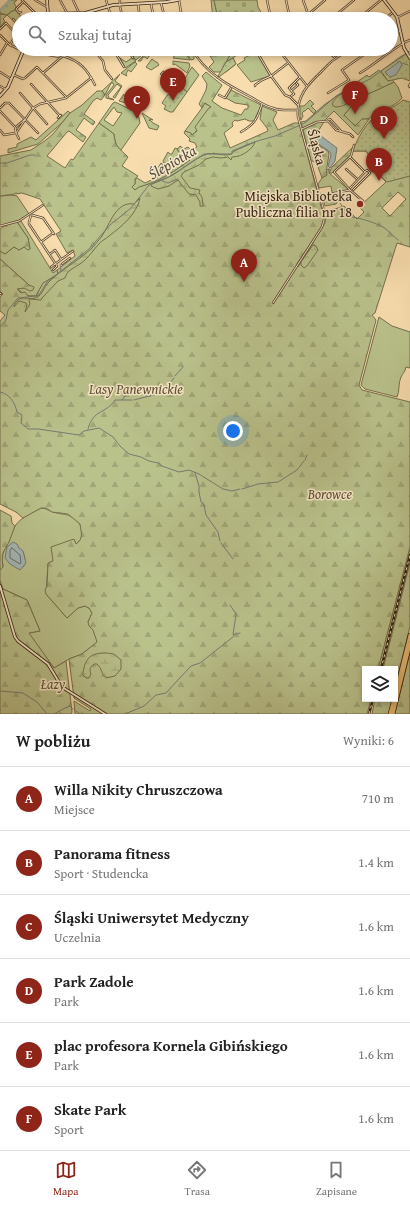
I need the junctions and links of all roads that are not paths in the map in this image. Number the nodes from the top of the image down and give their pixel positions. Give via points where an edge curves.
1 (34, 0) edge
2 (47, 0) edge
3 (60, 0) edge
4 (73, 0) edge
5 (106, 0) edge
6 (120, 0) edge
7 (178, 0) edge
8 (267, 0) edge
9 (286, 0) edge
10 (303, 0) edge
11 (325, 0) edge
12 (354, 0) edge
13 (382, 0) edge
14 (23, 1) edge
15 (165, 1) edge
16 (149, 2) edge
17 (161, 3) junction
18 (138, 4) junction
19 (120, 5) junction
20 (108, 7) junction
21 (47, 11) joint
22 (410, 11) edge
23 (18, 12) edge
24 (35, 12) edge
25 (66, 12) edge
26 (79, 12) edge
27 (90, 12) edge
28 (110, 12) edge
29 (122, 12) edge
30 (139, 12) edge
31 (152, 12) edge
32 (163, 12) edge
33 (181, 12) edge
34 (270, 12) edge
35 (289, 12) edge
36 (307, 12) edge
37 (310, 12) edge
38 (339, 12) edge
39 (367, 12) edge
40 (393, 12) edge
41 (398, 17) edge
42 (398, 20) edge
43 (0, 29) edge
44 (12, 30) edge
45 (401, 31) junction
46 (398, 33) edge
47 (0, 35) edge
48 (2, 38) junction
49 (0, 40) edge
50 (410, 40) edge
51 (12, 41) edge
52 (7, 42) junction
53 (402, 44) junction
54 (10, 45) joint
55 (398, 46) edge
56 (0, 55) edge
57 (21, 56) edge
58 (55, 56) edge
59 (63, 56) joint
60 (99, 56) edge
61 (117, 56) edge
62 (197, 56) edge
63 (259, 56) edge
64 (283, 56) edge
65 (339, 56) edge
66 (362, 56) edge
67 (383, 56) edge
68 (61, 57) junction
69 (335, 58) joint
70 (410, 58) edge
71 (288, 63) junction
72 (124, 67) dead end
73 (0, 72) edge
74 (43, 73) junction
75 (360, 73) dead end
76 (13, 75) junction
77 (271, 76) junction
78 (300, 77) junction
79 (91, 78) junction
80 (12, 79) junction
81 (112, 79) dead end
82 (296, 82) junction
83 (31, 84) dead end
84 (410, 84) edge
85 (95, 85) dead end
86 (0, 86) edge
87 (255, 86) dead end
88 (307, 86) junction
89 (409, 86) edge
90 (232, 87) junction
91 (6, 89) junction
92 (291, 91) junction
93 (20, 93) dead end
94 (328, 93) dead end
95 (219, 95) dead end
96 (0, 96) edge
97 (290, 97) junction
98 (66, 98) junction
99 (48, 103) junction
100 (262, 104) junction
101 (299, 105) junction
102 (0, 108) edge
103 (33, 108) junction
104 (298, 110) junction
105 (0, 111) edge
106 (60, 116) dead end
107 (24, 119) junction
108 (47, 124) dead end
109 (15, 127) junction
110 (302, 129) junction
111 (0, 130) edge
112 (241, 132) dead end
113 (16, 133) junction
114 (37, 133) dead end
115 (353, 137) dead end
116 (19, 139) dead end
117 (354, 145) dead end
118 (350, 156) junction
119 (346, 169) dead end
120 (365, 172) junction
121 (357, 180) junction
122 (350, 189) junction
123 (353, 190) junction
124 (320, 196) junction
125 (363, 200) dead end
126 (42, 205) dead end
127 (30, 215) junction
128 (0, 226) edge
129 (41, 242) junction
130 (73, 252) dead end
131 (50, 254) junction
132 (66, 256) junction
133 (61, 259) junction
134 (56, 263) junction
135 (62, 264) dead end
136 (51, 267) dead end
137 (53, 270) dead end
138 (273, 303) dead end
139 (0, 586) edge
140 (410, 635) edge
141 (410, 644) edge
142 (398, 683) edge
143 (393, 702) edge
144 (105, 714) edge
145 (391, 714) edge

1 - 21 street
2 - 21 street
3 - 25 street
4 - 26 street
5 - 20 street
6 - 19 street
7 - 15 street
7 - 33 street
8 - 34 street
9 - 35 street
10 - 36 street
11 - 37 street
12 - 38 street
13 - 39 street
13 - 40 street
14 - 23 street via 16,9
14 - 24 street
15 - 17 street
16 - 17 street
16 - 18 street
16 - 31 street
17 - 32 street
18 - 19 street
18 - 30 street
19 - 20 street
19 - 29 street
20 - 27 street
20 - 28 street
22 - 41 street
42 - 45 street
43 - 44 street via 6,23
45 - 46 street
45 - 53 street
47 - 48 street
48 - 49 street
48 - 52 street
50 - 53 street
51 - 54 street
52 - 54 street
52 - 56 street
53 - 55 street
53 - 70 street
57 - 76 street
58 - 68 street
59 - 68 street
59 - 79 street via 85,68
60 - 81 street
61 - 72 street
62 - 90 street via 209,71
63 - 77 street
64 - 71 street
65 - 69 street, Śląska
66 - 94 street via 342,70 349,80
67 - 75 street
68 - 74 street
69 - 88 street, Śląska
71 - 77 street
71 - 78 street
73 - 80 street
74 - 76 street via 37,67 23,79
74 - 98 street
76 - 80 street
77 - 87 street
77 - 97 street via 285,95
78 - 82 street
78 - 88 street
79 - 85 street
79 - 98 street
80 - 91 street
82 - 92 street via 289,88
82 - 92 street via 298,85
83 - 99 street
84 - 89 street
86 - 91 street
88 - 101 street, Śląska
90 - 95 street via 225,98
90 - 100 street
91 - 96 street
92 - 97 street via 294,94
93 - 103 street
97 - 101 street
98 - 99 street
99 - 103 street
99 - 106 street
100 - 104 street via 274,109
100 - 112 street via 253,125
101 - 104 street, Śląska
102 - 107 street via 9,103
103 - 107 street
103 - 108 street
104 - 110 street, Śląska
105 - 109 street
107 - 109 street
107 - 113 street
107 - 114 street
109 - 113 street
110 - 115 street via 317,122 328,121 336,130
110 - 124 street, Śląska
111 - 113 street via 4,134
113 - 116 street
117 - 118 street
118 - 120 street
118 - 122 street via 334,172
119 - 121 street
120 - 121 street
120 - 123 street via 367,170 370,173
121 - 122 street
122 - 123 street
122 - 124 street
123 - 125 street
124 - 138 street, Śląska via 325,214 324,223
126 - 127 street
127 - 128 street
127 - 129 street via 29,224
127 - 129 street via 43,218 54,234
129 - 131 street
130 - 132 street
131 - 133 street via 55,250
131 - 134 street
132 - 133 street
132 - 135 street via 69,259
133 - 134 street
134 - 136 street
134 - 137 street via 58,266
139 - 144 street via 18,641 48,664 62,687
140 - 142 main road
141 - 145 main road
143 - 145 main road

